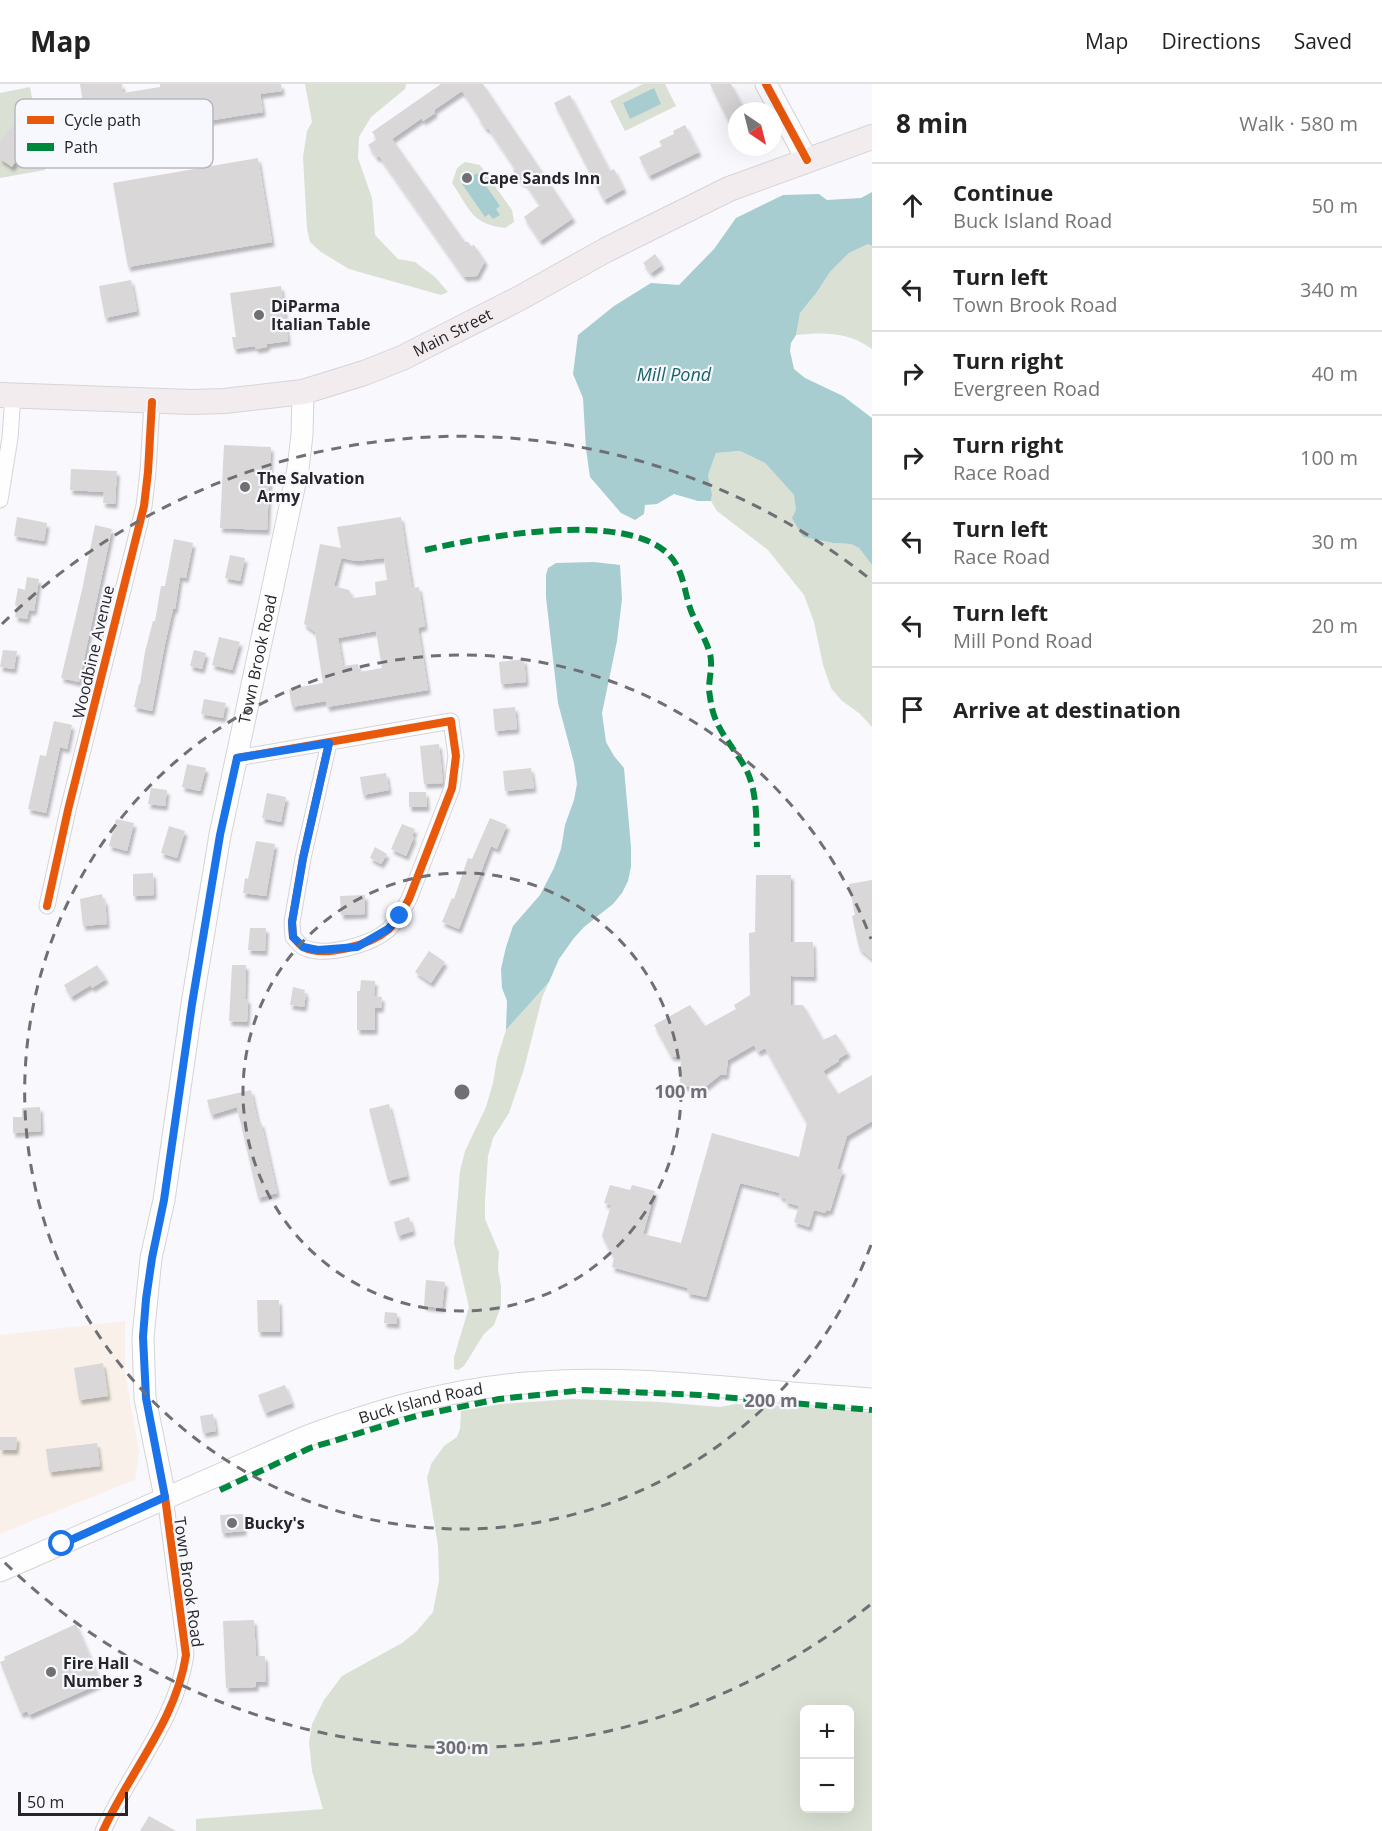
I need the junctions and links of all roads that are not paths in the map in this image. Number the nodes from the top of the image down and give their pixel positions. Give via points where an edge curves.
1 (766, 84) edge
2 (872, 137) edge
3 (807, 160) junction
4 (303, 392) junction
5 (7, 395) edge
6 (152, 402) junction
7 (0, 500) edge
8 (329, 743) junction
9 (237, 758) junction
10 (47, 906) dead end
11 (872, 1399) edge
12 (165, 1497) junction
13 (0, 1571) edge
14 (103, 1831) edge

1 - 3 main road
2 - 3 main road, Main Street
3 - 4 main road, Main Street via 729,189 402,357
4 - 6 main road, Main Street via 224,401
4 - 9 main road, Town Brook Road via 298,469
5 - 6 main road, Main Street
5 - 7 street via 6,467
6 - 10 street, Woodbine Avenue via 144,506
8 - 8 street via 451,721 456,756 452,788 400,916 388,929 362,944 318,950 303,947 293,937 292,922
8 - 9 street
9 - 12 main road, Town Brook Road via 220,835 146,1299 146,1398
11 - 12 main road, Buck Island Road via 632,1380 564,1380 483,1388 353,1420
12 - 13 main road, Buck Island Road
12 - 14 street, Town Brook Road via 186,1655 183,1675 171,1708

